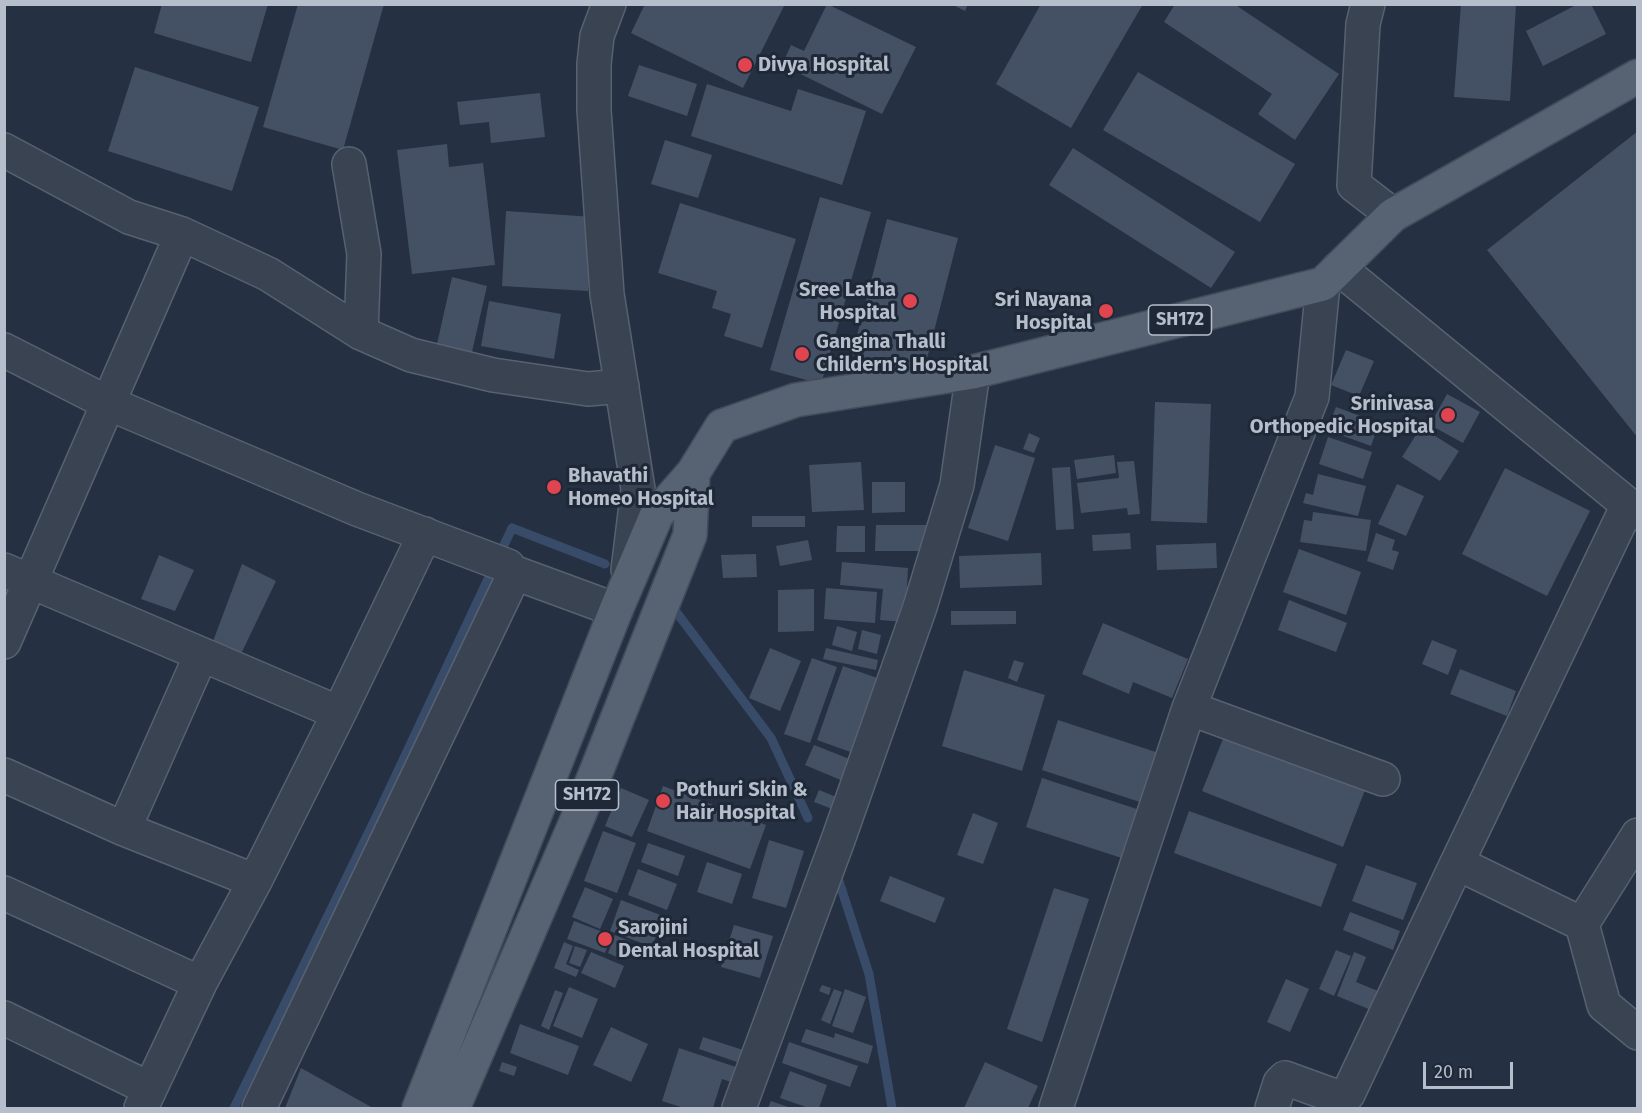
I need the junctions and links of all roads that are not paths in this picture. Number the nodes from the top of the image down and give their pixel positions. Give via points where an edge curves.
1 (597, 8) edge
2 (1359, 11) edge
3 (1638, 76) edge
4 (4, 150) edge
5 (350, 164) dead end
6 (1393, 215) junction
7 (182, 234) junction
8 (1331, 276) junction
9 (361, 333) junction
10 (4, 350) edge
11 (974, 372) junction
12 (622, 386) junction
13 (108, 403) junction
14 (693, 473) junction
15 (1633, 509) edge
16 (425, 534) junction
17 (510, 571) junction
18 (17, 576) edge
19 (621, 598) junction
20 (4, 642) edge
21 (201, 655) junction
22 (1189, 708) junction
23 (339, 713) junction
24 (4, 775) edge
25 (1383, 779) dead end
26 (124, 829) junction
27 (1638, 835) edge
28 (1457, 863) junction
29 (255, 881) junction
30 (4, 893) edge
31 (1582, 924) junction
32 (200, 983) junction
33 (4, 1018) edge
34 (1638, 1033) edge
35 (145, 1099) edge
36 (259, 1108) edge
37 (419, 1108) edge
38 (453, 1108) edge
39 (740, 1108) edge
40 (1056, 1108) edge
41 (1272, 1108) edge

1 - 12 street via 594,110 607,294
2 - 6 street via 1354,185
3 - 6 main road
4 - 7 street via 129,217
5 - 9 street via 364,254
6 - 8 main road
7 - 9 street via 268,274
7 - 13 street
8 - 11 main road, SH172
8 - 15 street
8 - 22 street via 1312,397
9 - 12 street via 411,355 493,375 588,388
10 - 13 street
11 - 14 main road, SH172 via 796,400 733,422 722,426
11 - 39 street via 957,485 920,607
12 - 19 street via 638,489
13 - 16 street
13 - 18 street
14 - 19 main road, SH172 via 657,514
14 - 38 main road, SH172 via 690,535 579,815
15 - 28 street
16 - 17 street via 508,566
16 - 23 street
17 - 19 street
17 - 36 street via 513,577 508,591
18 - 20 street
18 - 21 street
19 - 37 main road, SH172
21 - 23 street
21 - 26 street
22 - 25 street
22 - 40 street
23 - 29 street
24 - 26 street
26 - 29 street
27 - 31 street
28 - 31 street
28 - 41 street via 1348,1094 1343,1099 1285,1078
29 - 32 street
30 - 32 street
31 - 34 street via 1604,1005
32 - 35 street
33 - 35 street

